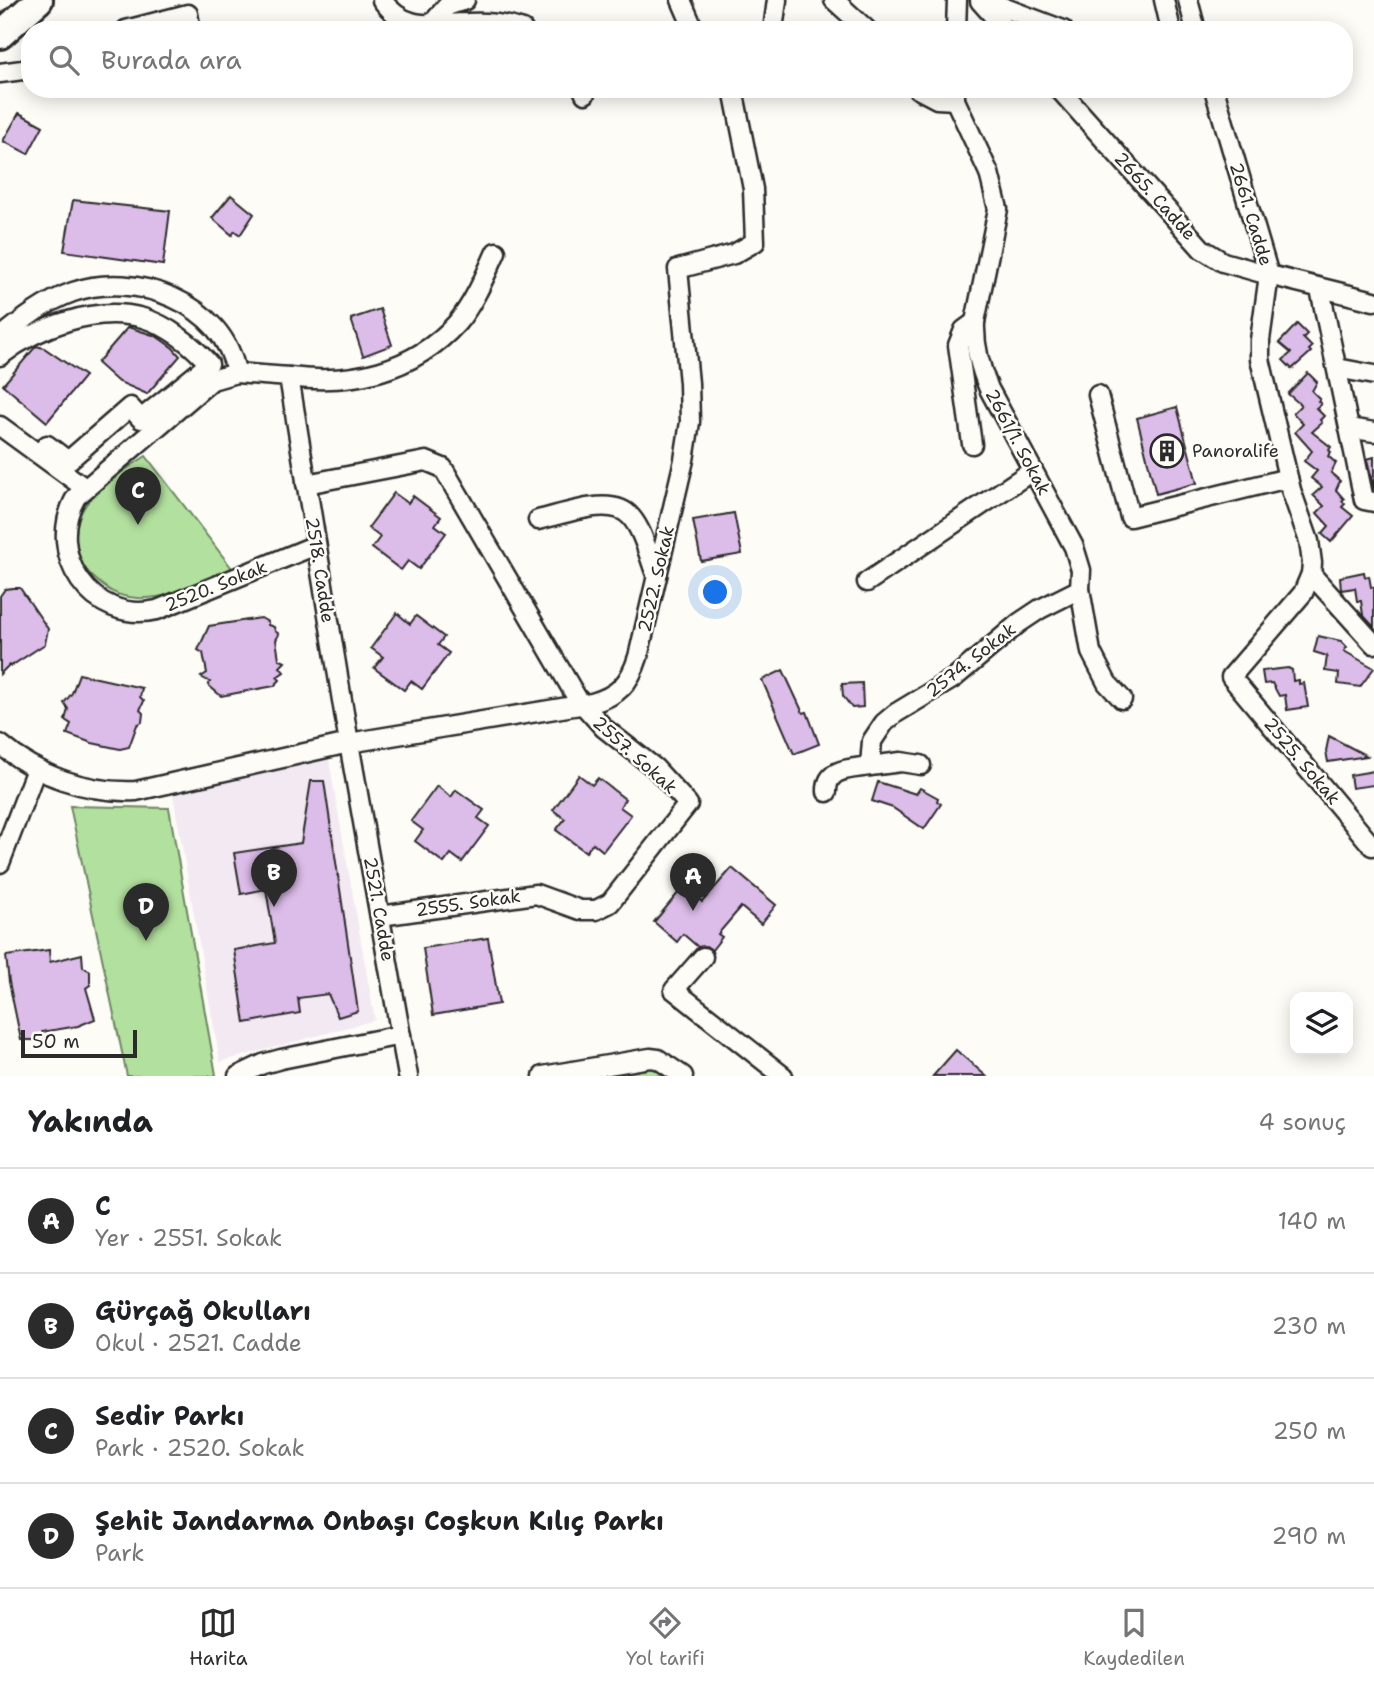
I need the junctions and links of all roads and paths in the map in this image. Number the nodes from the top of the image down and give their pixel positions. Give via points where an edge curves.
1 (39, 0) edge
2 (382, 0) edge
3 (465, 0) edge
4 (681, 0) edge
5 (777, 0) edge
6 (834, 0) edge
7 (957, 0) edge
8 (981, 0) edge
9 (1164, 0) edge
10 (1188, 0) edge
11 (161, 21) edge
12 (189, 21) edge
13 (413, 21) edge
14 (434, 21) edge
15 (690, 21) edge
16 (774, 21) edge
17 (857, 21) edge
18 (956, 21) edge
19 (998, 21) edge
20 (1038, 21) edge
21 (1169, 21) edge
22 (1194, 21) edge
23 (0, 35) edge
24 (21, 70) edge
25 (0, 73) edge
26 (735, 98) edge
27 (956, 98) edge
28 (1067, 98) edge
29 (1217, 98) edge
30 (496, 252) dead end
31 (1269, 275) junction
32 (1320, 289) junction
33 (1374, 301) edge
34 (975, 323) junction
35 (0, 338) edge
36 (0, 356) edge
37 (1337, 368) junction
38 (236, 373) junction
39 (1374, 375) edge
40 (289, 377) junction
41 (1098, 395) dead end
42 (0, 426) edge
43 (1349, 428) junction
44 (1374, 432) edge
45 (972, 444) dead end
46 (39, 454) junction
47 (1032, 471) junction
48 (1288, 478) junction
49 (306, 484) junction
50 (85, 488) junction
51 (1374, 502) edge
52 (538, 520) dead end
53 (316, 545) junction
54 (1311, 574) junction
55 (657, 577) junction
56 (867, 582) dead end
57 (1080, 589) junction
58 (1374, 644) edge
59 (1122, 699) dead end
60 (582, 705) junction
61 (349, 743) junction
62 (0, 744) edge
63 (921, 765) dead end
64 (870, 766) junction
65 (36, 769) junction
66 (827, 792) dead end
67 (1373, 845) edge
68 (0, 863) edge
69 (596, 910) joint
70 (380, 916) junction
71 (703, 957) dead end
72 (401, 1035) junction
73 (238, 1076) edge
74 (408, 1076) edge
75 (543, 1076) edge
76 (683, 1076) edge
77 (783, 1076) edge

1 - 23 street
2 - 13 street via 400,18
3 - 14 street via 447,6
4 - 15 street
5 - 16 street
6 - 17 street
7 - 18 street
8 - 19 street
8 - 20 street
9 - 21 street
10 - 22 street
11 - 12 street via 188,14
24 - 25 street
26 - 55 street, 2522. Sokak via 752,189 755,242 734,254 678,269 690,422
27 - 34 street, 2661/1. Sokak via 989,173 998,209
28 - 31 street, 2665. Cadde via 1202,249 1223,262
29 - 31 street, 2661. Cadde
30 - 40 street via 458,322 419,356 397,367 353,377 316,381
31 - 32 street, 2661. Cadde
31 - 48 street via 1260,359
32 - 33 street, 2661. Cadde
32 - 37 street
34 - 45 street via 960,335 958,345
34 - 47 street, 2661/1. Sokak via 989,389
35 - 38 street via 35,311 75,291 143,288 187,305 217,331 234,359
36 - 46 street via 45,328 126,315 158,324 209,364 141,419 130,407 68,461 47,446
37 - 39 street
37 - 43 street
38 - 40 street
38 - 50 street, 2520. Sokak via 212,380
40 - 49 street, 2518. Cadde
41 - 48 street via 1130,517
42 - 46 street
43 - 44 street
43 - 51 street via 1364,500
46 - 50 street
47 - 56 street
47 - 57 street, 2661/1. Sokak via 1074,547 1081,570
48 - 54 street via 1309,541
49 - 53 street, 2518. Cadde
49 - 60 street, 2557. Sokak via 426,461 443,468
50 - 53 street, 2520. Sokak via 67,519 71,562 94,595 116,609 157,610
52 - 55 street via 597,506 623,509 637,527
53 - 61 street, 2518. Cadde
54 - 58 street
54 - 67 street, 2525. Sokak via 1303,593 1231,677
55 - 60 street, 2522. Sokak via 629,679 614,695
57 - 59 street, 2661/1. Sokak via 1091,652 1107,683
57 - 64 street, 2574. Sokak via 1019,623 954,678 884,723 872,741
60 - 61 street, 2522. Sokak
60 - 69 street, 2557. Sokak via 655,768 688,804 610,903
61 - 65 street via 136,791 87,787
61 - 70 street, 2521. Cadde
62 - 65 street
63 - 64 street
64 - 66 street via 834,774
65 - 68 street
69 - 70 street, 2555. Sokak via 575,909 537,894
70 - 72 street, 2521. Cadde
71 - 77 street via 674,990
72 - 73 street via 281,1059
72 - 74 street, 2521. Cadde
75 - 76 street via 650,1058

